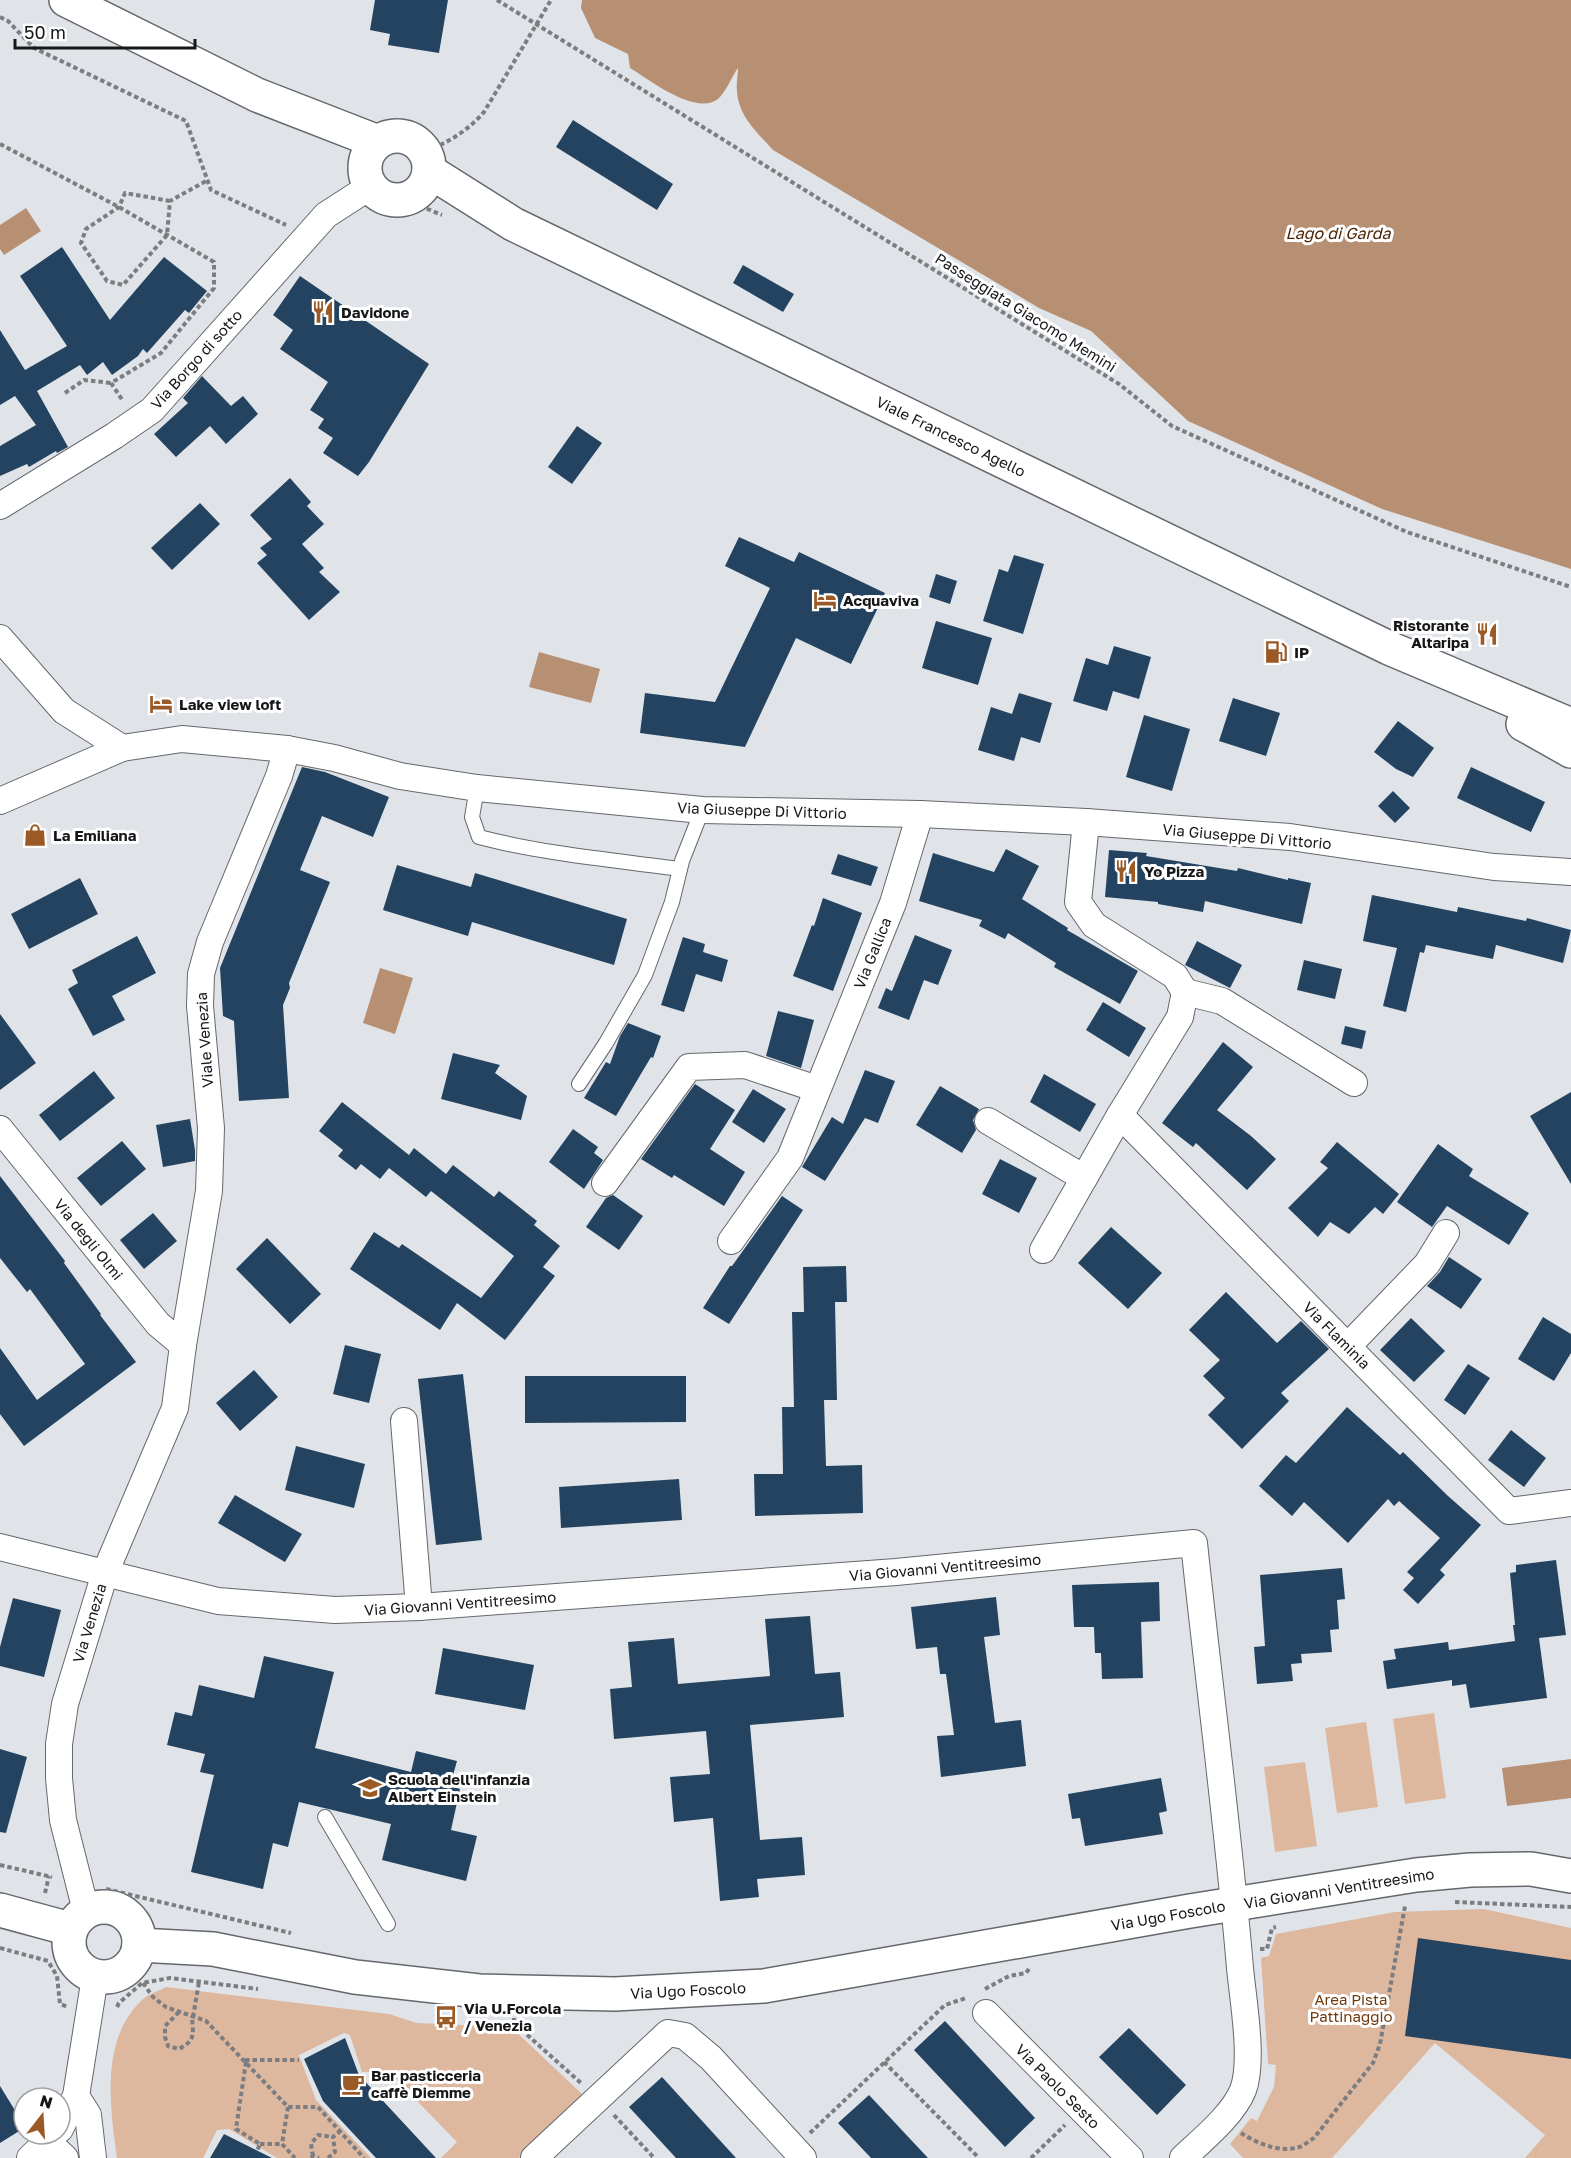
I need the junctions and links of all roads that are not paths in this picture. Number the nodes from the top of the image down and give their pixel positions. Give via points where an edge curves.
1 (66, 0) edge
2 (427, 170) junction
3 (373, 177) junction
4 (0, 506) edge
5 (0, 638) edge
6 (1389, 648) junction
7 (1571, 725) edge
8 (122, 748) junction
9 (287, 749) junction
10 (1571, 752) edge
11 (477, 788) junction
12 (0, 801) edge
13 (702, 810) junction
14 (920, 814) junction
15 (1086, 822) junction
16 (681, 869) junction
17 (1571, 872) edge
18 (1185, 992) junction
19 (1354, 1083) dead end
20 (579, 1084) dead end
21 (817, 1089) junction
22 (1120, 1115) junction
23 (988, 1121) dead end
24 (0, 1129) edge
25 (1084, 1178) junction
26 (605, 1183) dead end
27 (1446, 1233) dead end
28 (731, 1241) dead end
29 (1043, 1250) dead end
30 (183, 1345) junction
31 (1348, 1346) junction
32 (404, 1421) dead end
33 (1571, 1503) edge
34 (0, 1547) edge
35 (105, 1573) junction
36 (419, 1607) junction
37 (325, 1817) dead end
38 (1571, 1876) edge
39 (1234, 1904) junction
40 (78, 1908) junction
41 (0, 1910) edge
42 (388, 1924) dead end
43 (139, 1945) junction
44 (94, 1977) junction
45 (977, 2005) road end
46 (76, 2096) junction
47 (72, 2104) edge
48 (799, 2153) edge
49 (93, 2158) edge
50 (534, 2158) edge
51 (1130, 2158) edge
52 (1183, 2158) edge

1 - 3 main road via 257,95
2 - 3 main road via 410,198 399,200 378,194
2 - 3 main road via 424,150 408,137 387,137
2 - 6 main road, Viale Francesco Agello via 513,224
3 - 4 street, Via Borgo di sotto via 326,214 152,410
5 - 8 street via 64,711
6 - 7 main road, Viale Francesco Agello
6 - 10 main road, Viale Francesco Agello
8 - 9 street, Via Giuseppe Di Vittorio via 182,739
8 - 12 street, Via Giuseppe Di Vittorio
9 - 11 street, Via Giuseppe Di Vittorio via 400,776
9 - 30 street, Viale Venezia via 210,942 201,974 200,1006 211,1128 210,1191
11 - 13 street, Via Giuseppe Di Vittorio
11 - 16 lane via 472,817 479,837
13 - 14 street, Via Giuseppe Di Vittorio
13 - 16 lane
14 - 15 street, Via Giuseppe Di Vittorio
14 - 21 street, Via Gallica via 893,903
15 - 17 street, Via Giuseppe Di Vittorio via 1290,837 1494,867
15 - 18 street via 1078,902 1094,925 1175,976
16 - 20 lane via 645,975
18 - 19 street via 1222,1001
18 - 22 street via 1180,1017
21 - 26 street via 745,1065 689,1066
21 - 28 street, Via Gallica via 790,1158
22 - 25 street
22 - 31 street, Via Flaminia
23 - 25 street
24 - 30 street, Via degli Olmi via 158,1324
25 - 29 street
27 - 31 street via 1427,1264
30 - 35 street, Via Venezia via 175,1408
31 - 33 street, Via Flaminia via 1509,1511
32 - 36 street
34 - 35 street, Via Giovanni Ventitreesimo
35 - 36 street, Via Giovanni Ventitreesimo via 218,1601 335,1610
35 - 40 street, Via Venezia via 65,1704 59,1744 63,1820
36 - 39 street, Via Giovanni Ventitreesimo via 896,1572 1194,1543
37 - 42 lane
38 - 39 main road, Via Giovanni Ventitreesimo via 1531,1869 1448,1872
39 - 43 main road, Via Ugo Foscolo via 764,1986 615,1994 479,1991 355,1977 213,1948
39 - 52 street via 1246,2073 1242,2091 1221,2120
40 - 41 main road
40 - 43 main road via 118,1910 134,1924
40 - 44 main road via 68,1941 69,1953 83,1972
43 - 44 main road via 132,1964 124,1971 115,1976
44 - 46 street
45 - 51 street, Via Paolo Sesto
46 - 47 street
46 - 49 street via 88,2115
48 - 50 street via 711,2058 685,2036 668,2034

